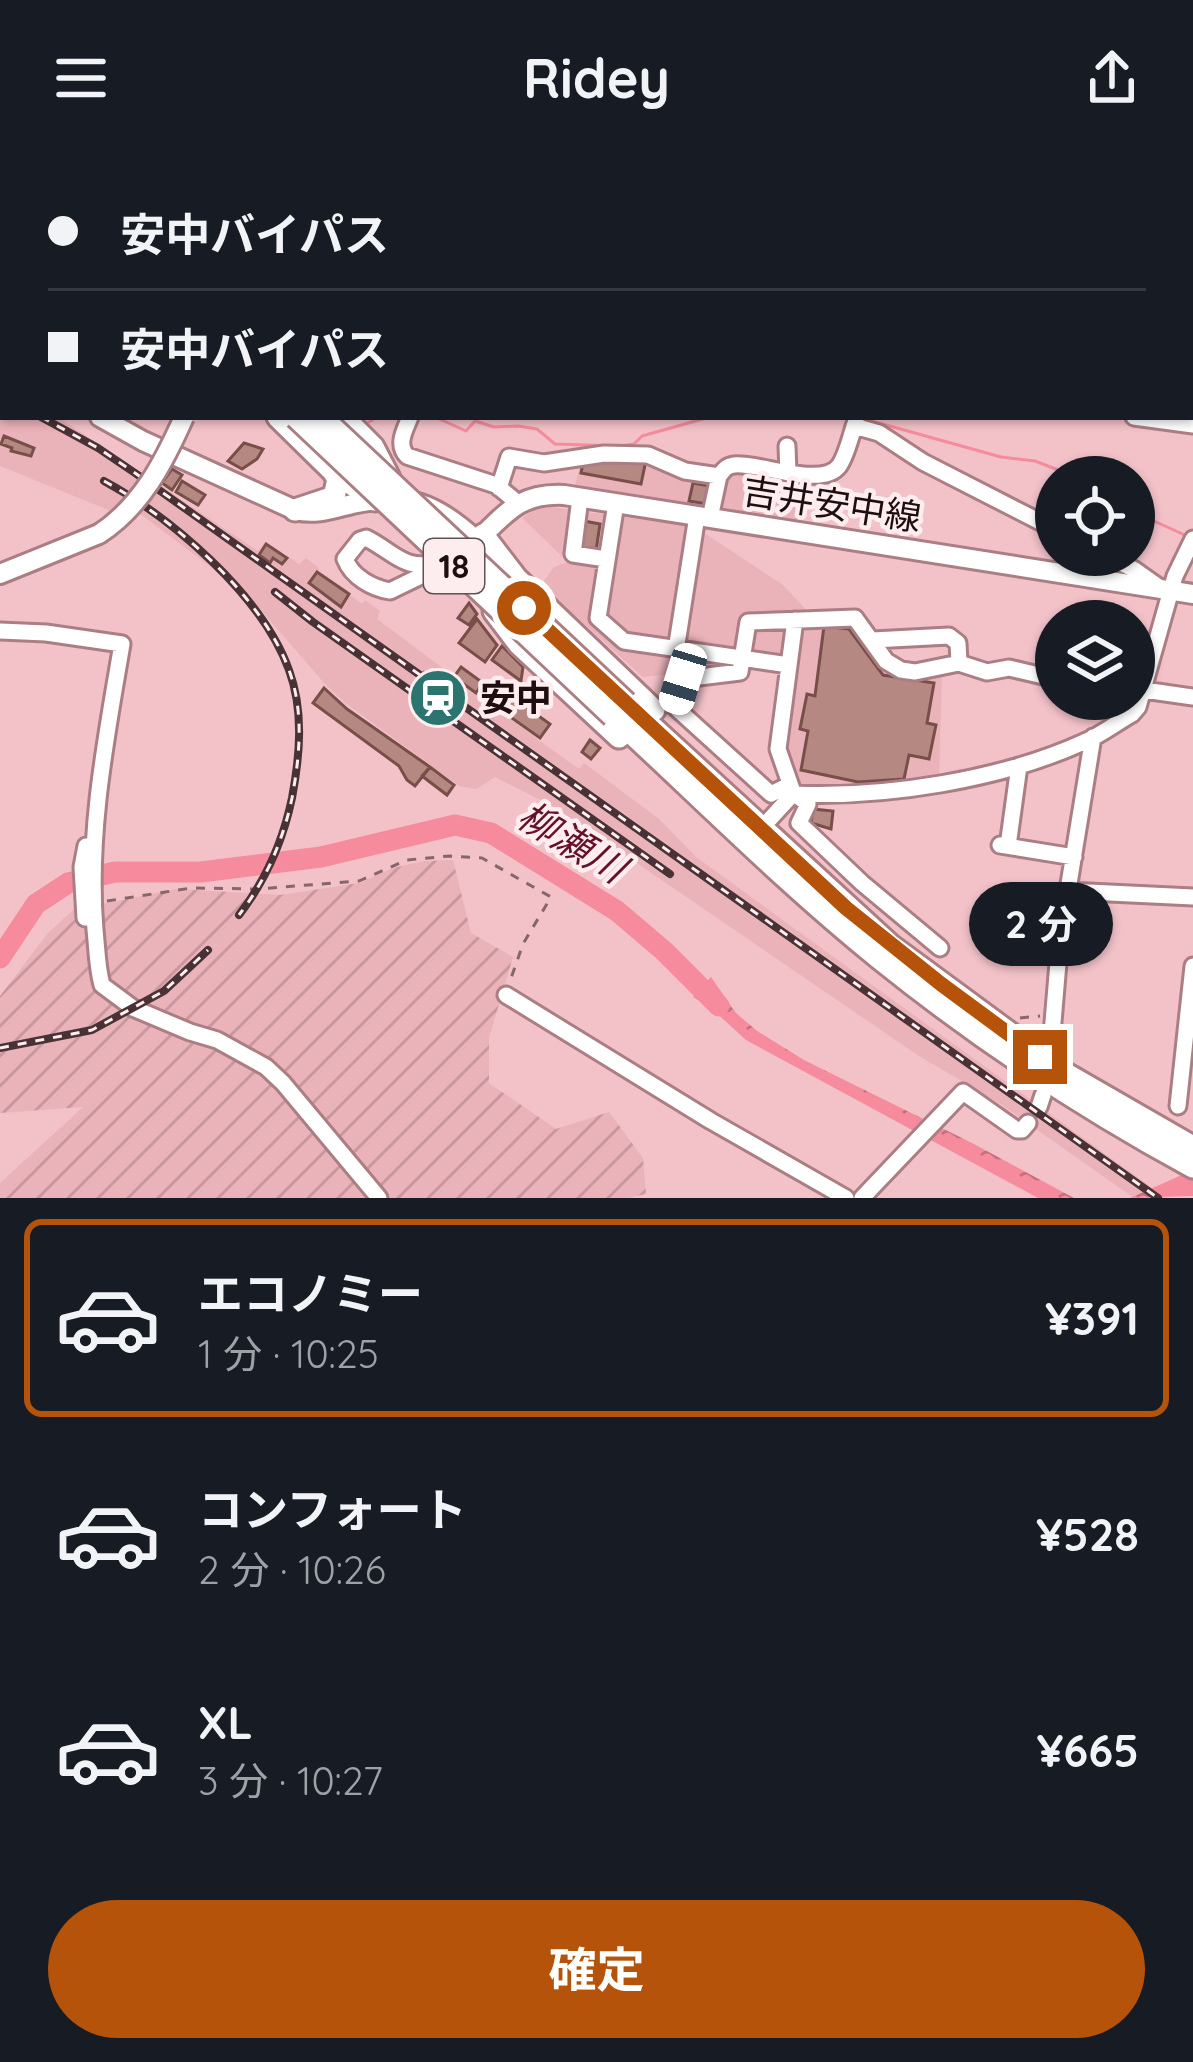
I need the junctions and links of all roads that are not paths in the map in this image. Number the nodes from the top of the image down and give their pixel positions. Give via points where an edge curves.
1 (105, 420) edge
2 (183, 420) edge
3 (281, 420) edge
4 (299, 420) edge
5 (324, 420) edge
6 (347, 420) edge
7 (409, 420) edge
8 (1156, 420) edge
9 (855, 422) edge
10 (1193, 425) edge
11 (787, 446) dead end
12 (333, 471) junction
13 (788, 473) junction
14 (719, 476) junction
15 (499, 488) junction
16 (385, 496) junction
17 (580, 498) junction
18 (518, 503) junction
19 (616, 503) junction
20 (295, 510) junction
21 (703, 517) junction
22 (1035, 519) edge
23 (480, 538) junction
24 (1193, 538) edge
25 (606, 559) junction
26 (440, 562) junction
27 (0, 574) edge
28 (1145, 576) edge
29 (1166, 589) junction
30 (1193, 594) edge
31 (795, 620) junction
32 (1155, 628) edge
33 (0, 631) edge
34 (569, 631) junction
35 (873, 640) junction
36 (676, 650) junction
37 (742, 659) junction
38 (959, 663) junction
39 (542, 664) junction
40 (789, 665) junction
41 (1035, 674) edge
42 (432, 676) dead end
43 (1155, 692) edge
44 (421, 693) dead end
45 (1185, 696) edge
46 (619, 710) junction
47 (1122, 720) edge
48 (1094, 737) junction
49 (1019, 766) junction
50 (794, 794) junction
51 (770, 819) junction
52 (1074, 857) junction
53 (1068, 892) junction
54 (1193, 897) edge
55 (940, 948) dead end
56 (880, 958) junction
57 (1193, 966) edge
58 (941, 984) junction
59 (506, 995) road end
60 (1051, 1046) dead end
61 (1178, 1106) dead end
62 (1028, 1124) dead end
63 (1192, 1160) edge
64 (380, 1198) edge
65 (846, 1198) edge
66 (862, 1198) edge

1 - 20 main road
2 - 27 main road, bridge via 126,515
3 - 12 highway
4 - 46 highway, 18, bridge
5 - 46 highway, 18, bridge
6 - 16 highway via 373,447
7 - 15 street via 401,441 407,456
8 - 10 street
9 - 13 street via 831,473
9 - 22 street
11 - 13 street
12 - 16 highway
12 - 20 highway via 334,497
13 - 14 street via 735,465
14 - 15 street via 648,455 544,463 508,457
14 - 21 street
15 - 18 street
16 - 20 main road via 327,512
16 - 23 main road via 439,496 466,515
17 - 18 main road, 吉井安中線 via 542,495
17 - 19 main road, 吉井安中線
17 - 25 street via 573,554
18 - 23 main road
19 - 21 main road, 吉井安中線
19 - 25 street
21 - 29 main road, 吉井安中線
21 - 36 street
23 - 26 street
23 - 34 highway
23 - 39 highway via 494,613
24 - 29 street
25 - 36 street via 598,619 624,641
26 - 26 street via 390,591 365,582 345,560 366,538 407,565
28 - 29 street
29 - 30 main road, 吉井安中線
29 - 32 street
31 - 35 street via 855,617
31 - 37 street via 748,622
31 - 40 street
33 - 64 street via 122,644 88,867 105,990 266,1067
34 - 39 highway
34 - 51 highway
35 - 38 street via 901,670
35 - 38 street via 949,636 958,643
36 - 37 street
37 - 40 street
37 - 50 street via 740,672 683,679 675,707 771,794 785,787
38 - 41 street
39 - 56 highway via 795,899
40 - 50 street via 778,749
42 - 44 street, bridge
43 - 45 street
46 - 56 highway, 18
46 - 58 highway, 18
47 - 48 street
48 - 49 street
48 - 52 street
49 - 50 street via 936,786
49 - 52 street via 1004,845
50 - 51 street
50 - 55 street via 808,804 799,823
51 - 58 highway
52 - 53 street
53 - 54 street
53 - 60 street
56 - 63 highway, 18 via 1053,1085
57 - 61 street
58 - 63 highway, 18
59 - 65 street
62 - 66 street via 1017,1130 963,1092

